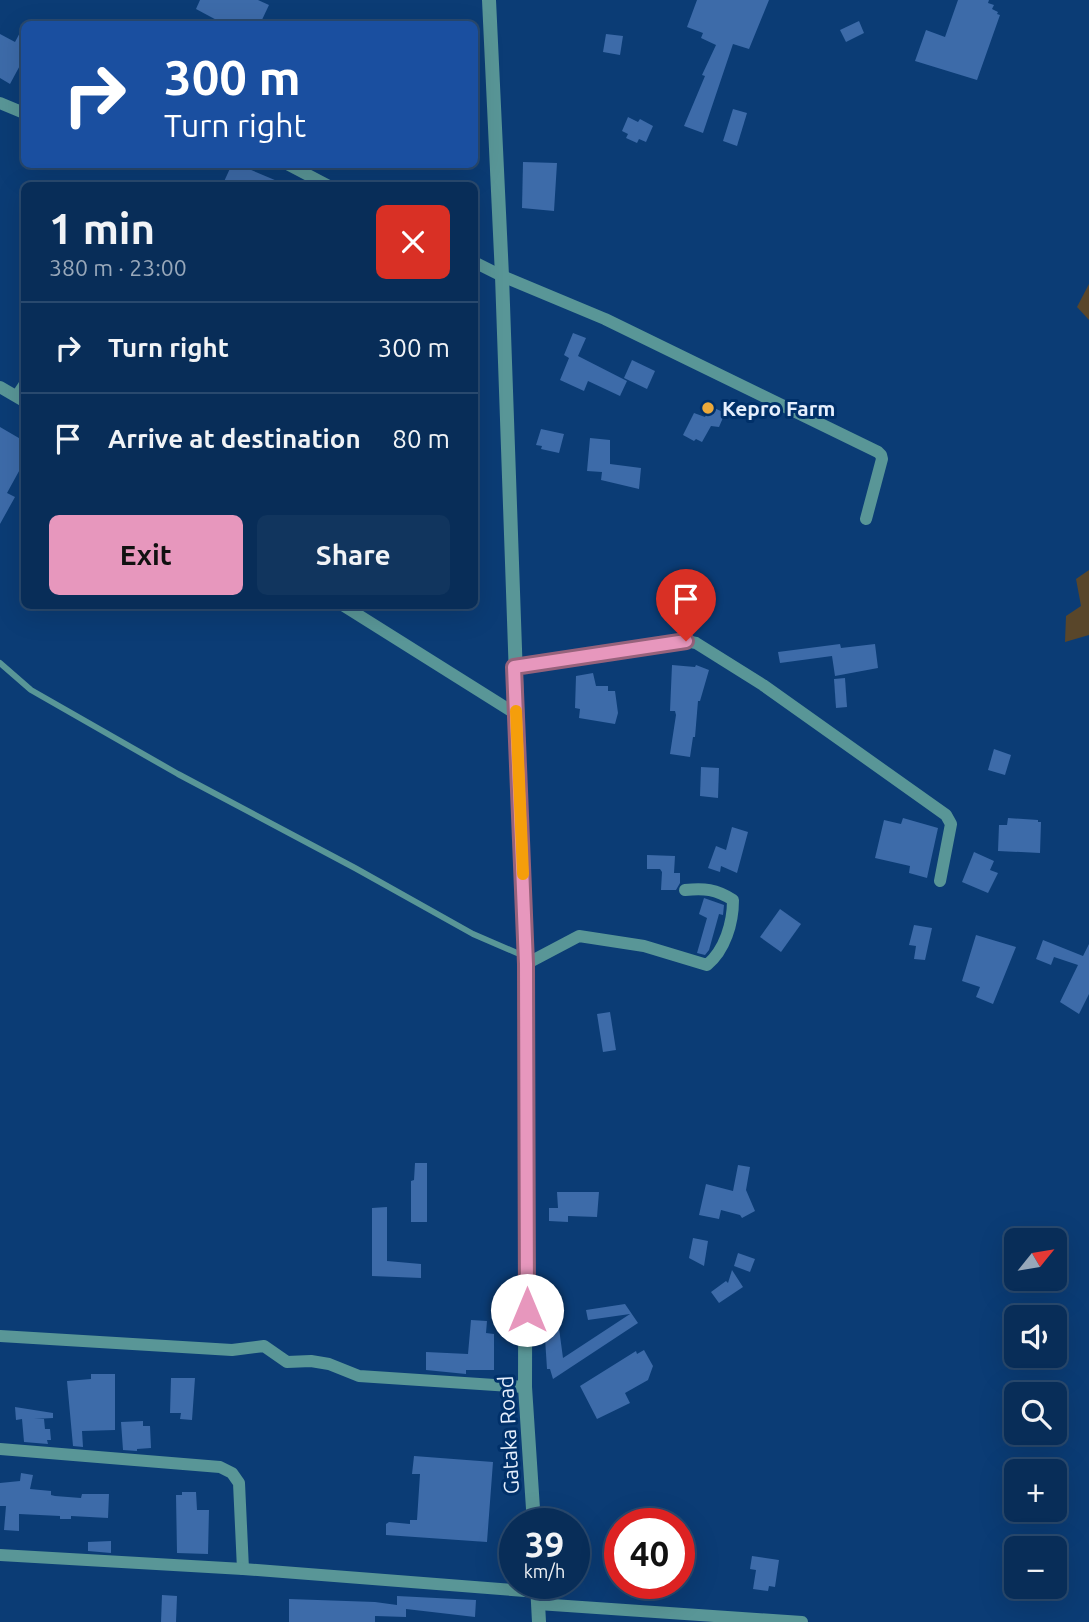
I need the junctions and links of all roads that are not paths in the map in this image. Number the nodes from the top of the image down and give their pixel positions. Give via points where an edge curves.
1 (489, 0) edge
2 (0, 103) edge
3 (21, 112) edge
4 (295, 168) edge
5 (321, 182) edge
6 (478, 263) edge
7 (502, 276) junction
8 (0, 387) edge
9 (19, 398) edge
10 (866, 519) dead end
11 (349, 609) edge
12 (0, 663) edge
13 (514, 667) junction
14 (516, 714) junction
15 (940, 881) dead end
16 (685, 890) dead end
17 (526, 960) junction
18 (0, 1336) edge
19 (525, 1387) junction
20 (0, 1449) edge
21 (533, 1508) edge
22 (0, 1555) edge
23 (243, 1569) junction
24 (499, 1590) edge
25 (538, 1599) edge
26 (590, 1599) edge
27 (539, 1622) edge
28 (802, 1622) edge

1 - 7 street, Gataka Road
2 - 3 street
4 - 5 street
6 - 7 street
7 - 10 street via 605,319 867,445 882,459
7 - 13 street, Gataka Road
8 - 9 street
11 - 14 street
12 - 17 lane via 31,690 178,774
13 - 14 street, Gataka Road
13 - 15 street via 696,643 946,815 951,824
14 - 17 street, Gataka Road
16 - 17 street via 705,888 733,900 733,915 721,950 706,965 644,946 579,936
17 - 19 street, Gataka Road
18 - 19 street via 232,1350 264,1346 286,1362 320,1363 359,1376
19 - 21 street, Gataka Road
20 - 23 street via 220,1467 239,1483
22 - 23 street
23 - 24 street
25 - 27 street
26 - 28 street

